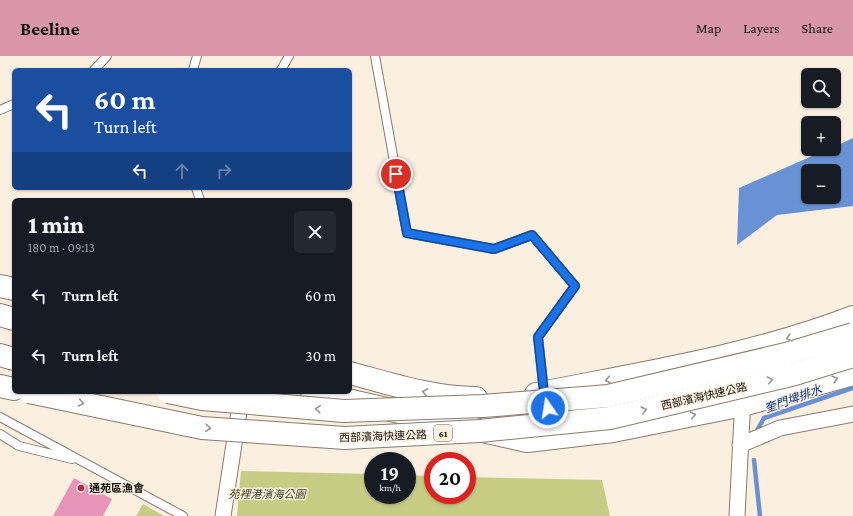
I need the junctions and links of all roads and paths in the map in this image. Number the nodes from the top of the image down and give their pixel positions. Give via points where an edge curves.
1 (107, 56) edge
2 (197, 56) edge
3 (289, 56) edge
4 (375, 56) edge
5 (96, 68) edge
6 (194, 68) edge
7 (282, 68) edge
8 (12, 105) edge
9 (0, 110) edge
10 (0, 286) edge
11 (12, 289) edge
12 (0, 316) edge
13 (853, 317) edge
14 (12, 319) edge
15 (853, 334) edge
16 (743, 351) junction
17 (0, 356) edge
18 (853, 356) edge
19 (12, 358) edge
20 (352, 374) edge
21 (853, 374) edge
22 (0, 386) edge
23 (12, 389) edge
24 (39, 394) edge
25 (178, 394) edge
26 (242, 394) edge
27 (321, 394) edge
28 (743, 404) junction
29 (548, 405) junction
30 (853, 414) edge
31 (0, 417) edge
32 (0, 434) edge
33 (556, 438) junction
34 (740, 445) junction
35 (83, 462) junction
36 (183, 516) edge
37 (223, 516) edge
38 (737, 516) edge

1 - 5 lane
2 - 6 lane
3 - 7 lane
4 - 29 lane via 407,233 494,249 532,235 575,286 538,337
8 - 9 lane
10 - 11 main road
12 - 14 main road
13 -> 16 main road via 821,330
15 -> 25 main road, 西部濱海快速公路, bridge via 786,354 608,396 483,406 344,411 202,399
16 - 28 street
16 -> 29 main road
17 - 19 main road
24 -> 18 main road, 西部濱海快速公路 / 61, bridge via 202,428 345,438 479,431 610,418 795,374
29 -> 20 main road via 520,397 453,398
28 -> 21 main road
22 - 23 main road
26 - 37 street
27 - 33 main road via 527,441
33 -> 28 main road via 613,431
28 - 34 street
29 - 33 lane
30 - 34 street via 780,428
31 - 35 lane
32 - 35 lane via 19,446
34 - 38 street
35 - 36 lane

